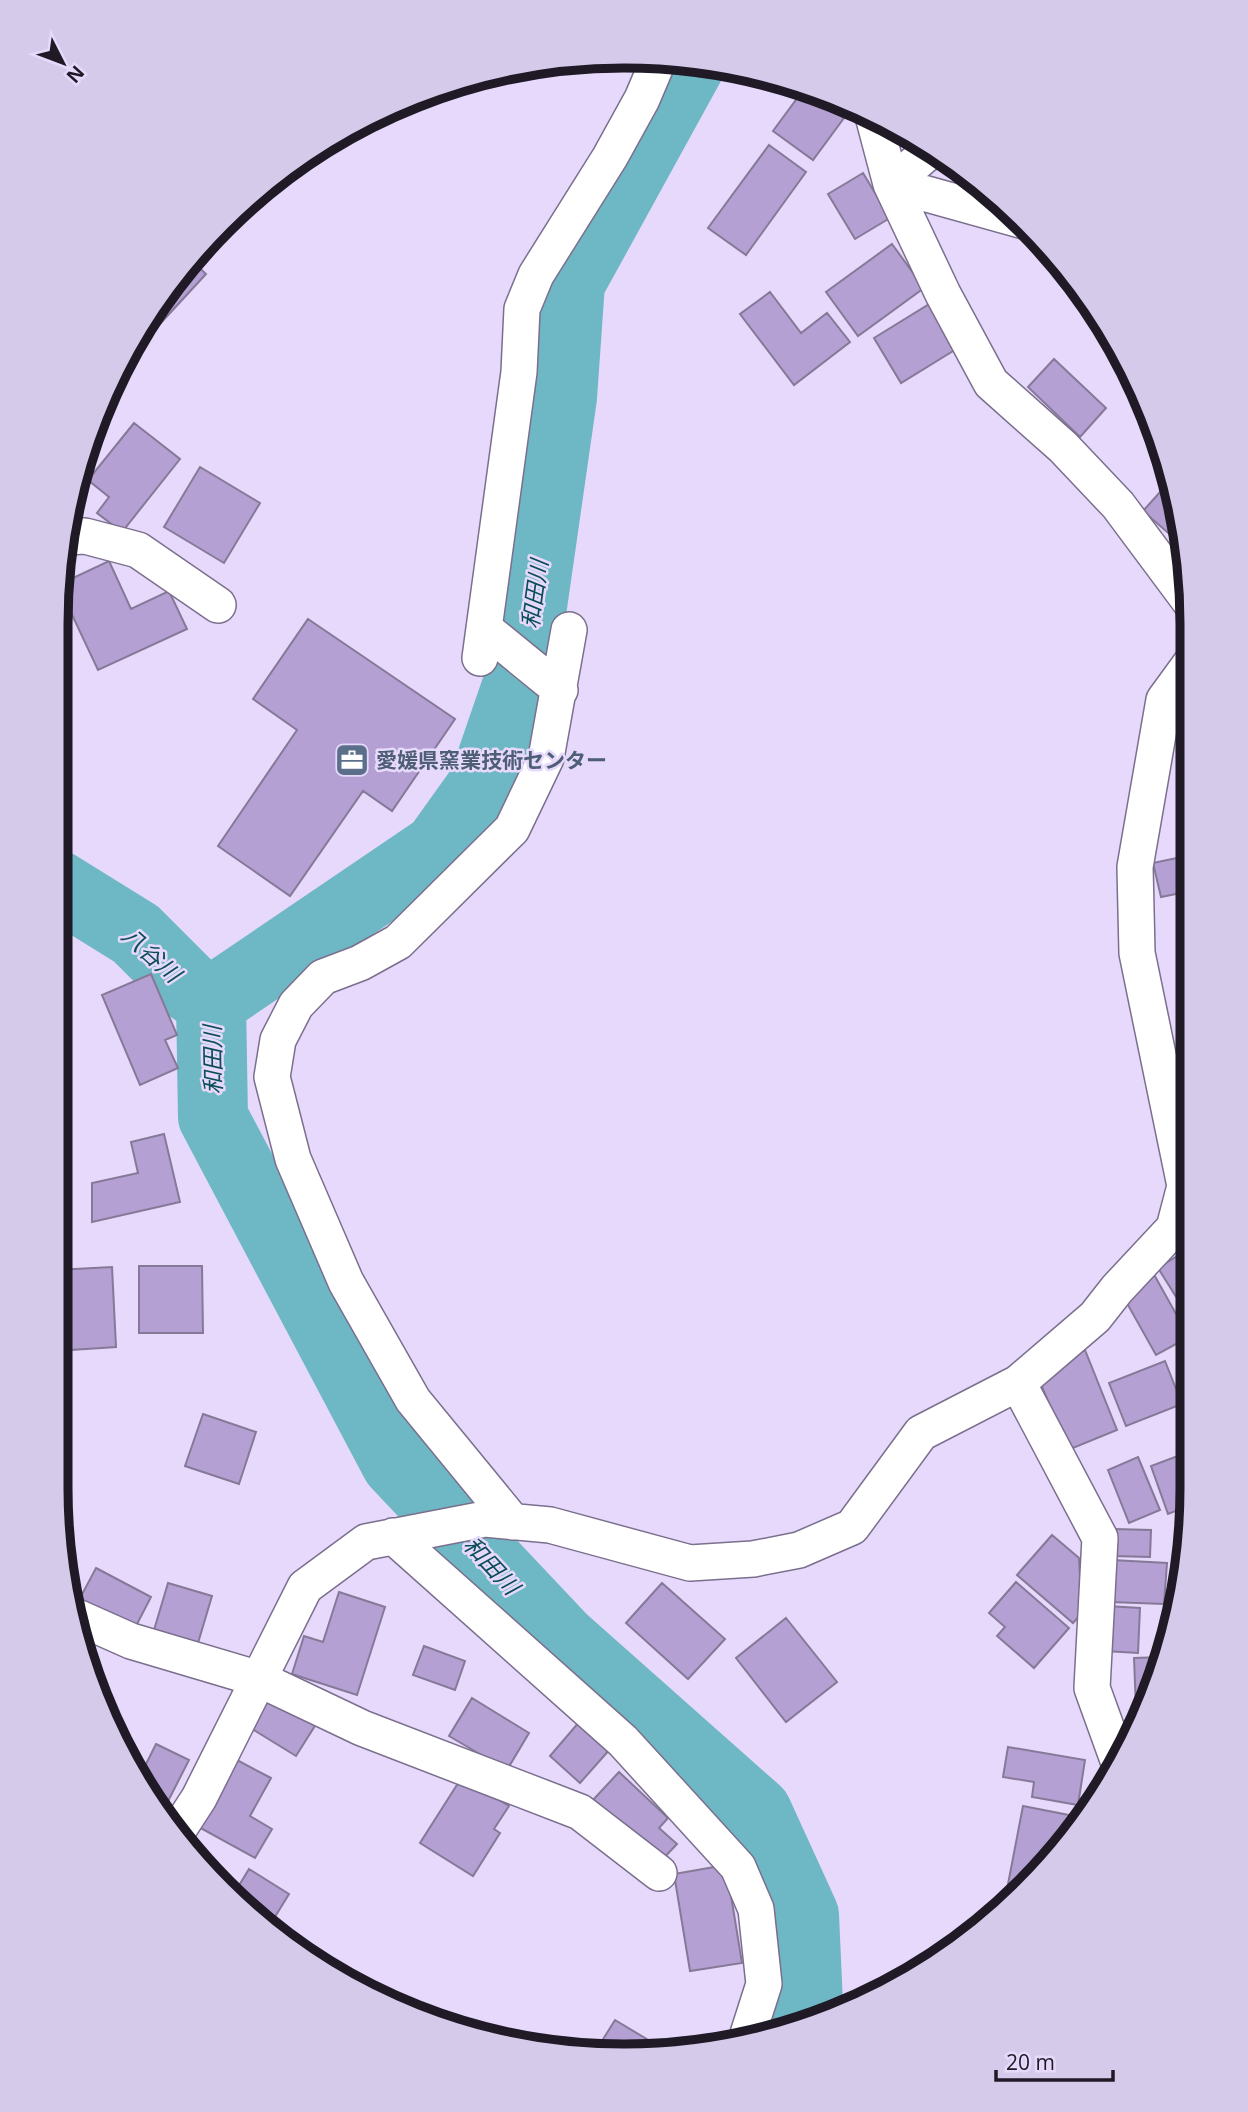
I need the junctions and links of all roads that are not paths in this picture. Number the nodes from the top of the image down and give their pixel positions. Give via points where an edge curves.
1 (655, 69) edge
2 (877, 129) edge
3 (924, 157) edge
4 (891, 184) junction
5 (999, 214) edge
6 (75, 537) edge
7 (1179, 587) edge
8 (218, 605) dead end
9 (569, 630) dead end
10 (1180, 678) edge
11 (554, 685) junction
12 (1180, 1148) edge
13 (1180, 1209) edge
14 (1018, 1383) junction
15 (499, 1520) junction
16 (403, 1535) junction
17 (84, 1620) edge
18 (259, 1679) junction
19 (1117, 1743) edge
20 (182, 1824) edge
21 (659, 1872) dead end
22 (750, 2029) edge

1 - 11 street via 610,157 536,275 522,309 519,372 486,641
2 - 4 street
3 - 4 street
4 - 5 street
4 - 7 street via 991,383 1063,447 1118,505
6 - 8 street via 138,550
9 - 11 street
10 - 12 street via 1164,700 1135,867 1137,953
11 - 15 street via 546,758 512,829 398,942 323,977 296,1006 278,1040 272,1077 292,1159 346,1282 414,1400
13 - 14 street via 1174,1228 1095,1317
14 - 15 street via 921,1433 852,1527 799,1550 690,1563 550,1525
14 - 19 street via 1100,1538 1092,1688
15 - 16 street
16 - 18 street via 366,1542 305,1587
16 - 22 street via 623,1741 738,1867 756,1909 764,1984
17 - 18 street via 131,1642
18 - 20 street
18 - 21 street via 362,1728 580,1812

